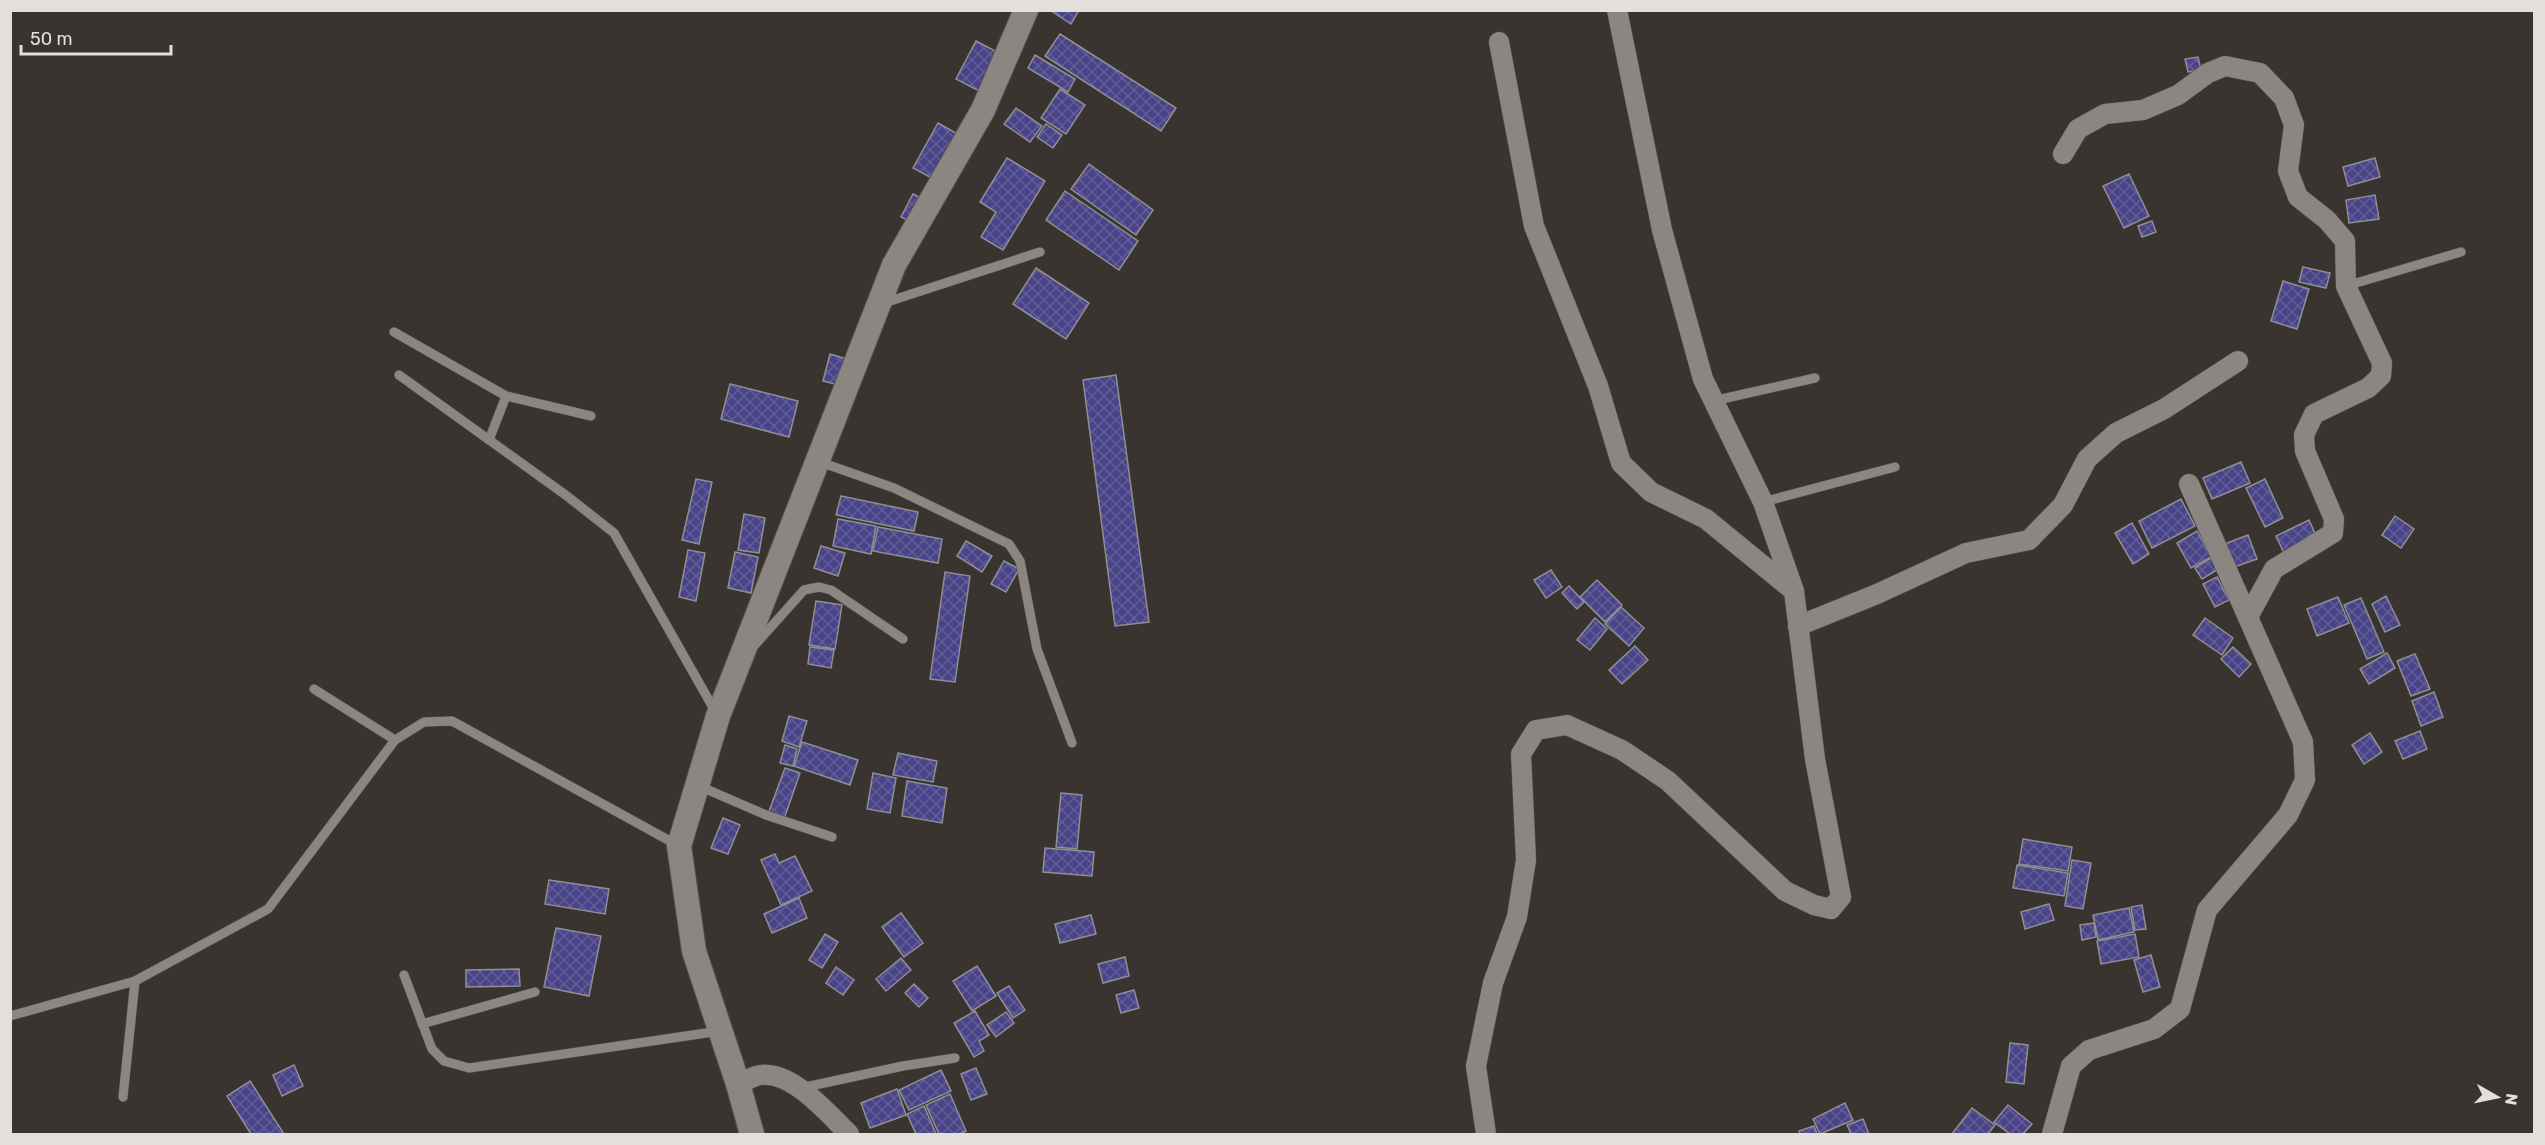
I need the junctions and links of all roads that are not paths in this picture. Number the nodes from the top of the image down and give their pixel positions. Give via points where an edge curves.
1 (1026, 10) edge
2 (1617, 10) edge
3 (1500, 42) dead end
4 (2062, 154) dead end
5 (1040, 252) dead end
6 (2461, 252) dead end
7 (2346, 286) junction
8 (879, 305) junction
9 (394, 332) dead end
10 (2238, 361) dead end
11 (399, 375) dead end
12 (1815, 378) dead end
13 (506, 396) junction
14 (1713, 401) junction
15 (591, 416) dead end
16 (489, 440) junction
17 (817, 461) junction
18 (1895, 467) dead end
19 (2189, 484) dead end
20 (1763, 502) junction
21 (1794, 591) junction
22 (2247, 617) junction
23 (1798, 626) junction
24 (903, 639) dead end
25 (741, 660) junction
26 (314, 689) dead end
27 (718, 716) junction
28 (395, 740) junction
29 (1072, 743) dead end
30 (697, 785) junction
31 (832, 837) dead end
32 (679, 846) junction
33 (404, 975) dead end
34 (135, 981) junction
35 (535, 992) dead end
36 (10, 1016) edge
37 (422, 1024) junction
38 (720, 1031) junction
39 (955, 1058) dead end
40 (738, 1084) junction
41 (801, 1088) junction
42 (123, 1097) dead end
43 (752, 1134) edge
44 (849, 1134) edge
45 (1486, 1134) edge
46 (2052, 1134) edge

1 - 8 street via 983,110 894,265
2 - 14 street via 1662,230 1703,380
3 - 21 street via 1534,226 1598,386 1621,463 1651,492 1706,519
4 - 7 street via 2078,129 2105,114 2143,110 2225,66 2260,73 2284,98 2294,125 2288,171 2298,197 2327,220 2345,241
5 - 8 lane
6 - 7 lane
7 - 22 street via 2382,363 2381,376 2368,388 2314,414 2304,435 2305,451 2334,519 2333,533 2274,569
8 - 17 street
9 - 13 lane
10 - 23 street via 2164,409 2116,433 2087,459 2063,505 2029,540 1966,553
11 - 16 lane
12 - 14 lane
13 - 15 lane
13 - 16 lane
14 - 20 street
16 - 27 lane via 614,533
17 - 25 street
17 - 29 lane via 894,488 1009,544 1020,561 1037,649
18 - 20 lane
19 - 22 street
20 - 21 street
21 - 23 street
22 - 46 street via 2303,742 2305,780 2288,815 2207,910 2180,1009 2154,1029 2089,1050 2071,1066
23 - 45 street via 1815,759 1841,897 1832,909 1785,891 1668,781 1622,750 1567,725 1536,730 1521,754 1526,860 1517,917 1493,983 1476,1066
24 - 25 lane via 831,590 819,587 804,590
25 - 27 street
26 - 28 lane
27 - 30 street
28 - 32 lane via 424,722 452,721
28 - 34 lane via 268,909
30 - 31 lane via 766,815
30 - 32 street
32 - 38 street via 694,951
33 - 37 lane
34 - 36 lane
34 - 42 lane
35 - 37 lane
37 - 38 lane via 432,1049 444,1061 469,1068
38 - 40 street
39 - 41 lane
40 - 41 street via 757,1075 777,1077
40 - 43 street
41 - 44 street

